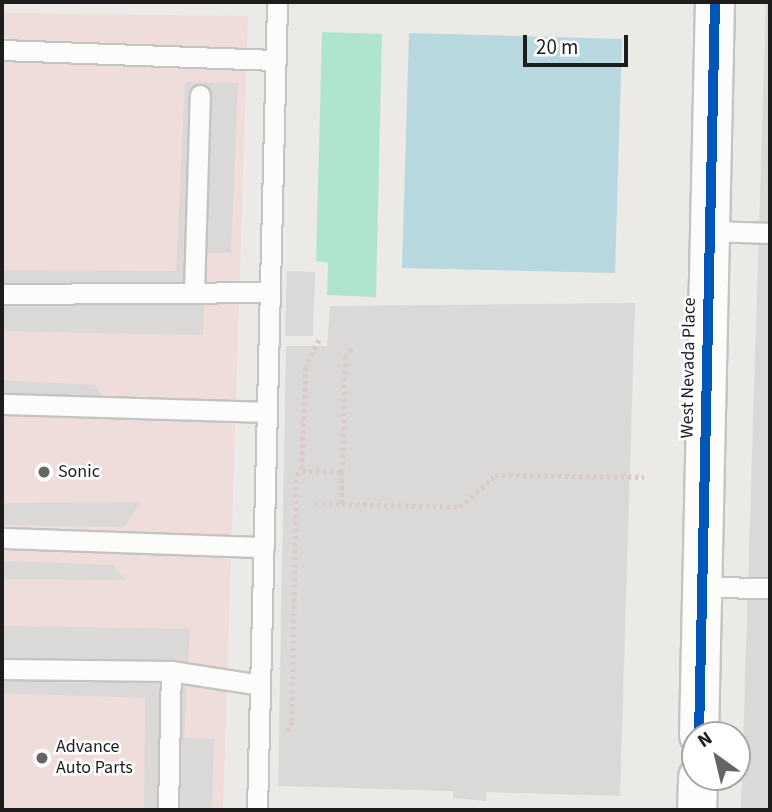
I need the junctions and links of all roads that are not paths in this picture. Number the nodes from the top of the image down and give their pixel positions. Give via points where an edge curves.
1 (277, 2) edge
2 (715, 2) edge
3 (2, 50) edge
4 (276, 60) junction
5 (200, 94) dead end
6 (710, 231) junction
7 (770, 233) edge
8 (194, 292) junction
9 (270, 292) junction
10 (2, 294) edge
11 (2, 404) edge
12 (267, 412) junction
13 (2, 538) edge
14 (264, 547) junction
15 (702, 587) junction
16 (770, 588) edge
17 (2, 669) edge
18 (171, 671) junction
19 (260, 685) junction
20 (699, 721) edge
21 (698, 791) edge
22 (168, 810) edge
23 (257, 810) edge
24 (697, 810) edge

1 - 4 lane
2 - 6 street, West Nevada Place
3 - 4 lane
4 - 9 lane
5 - 8 lane
6 - 7 lane
6 - 15 street, West Nevada Place
8 - 9 lane
8 - 10 lane
9 - 12 lane
11 - 12 lane
12 - 14 lane
13 - 14 lane
14 - 19 lane
15 - 16 lane
15 - 20 street, West Nevada Place
17 - 18 lane
18 - 19 lane
18 - 22 lane
19 - 23 lane
21 - 24 street

